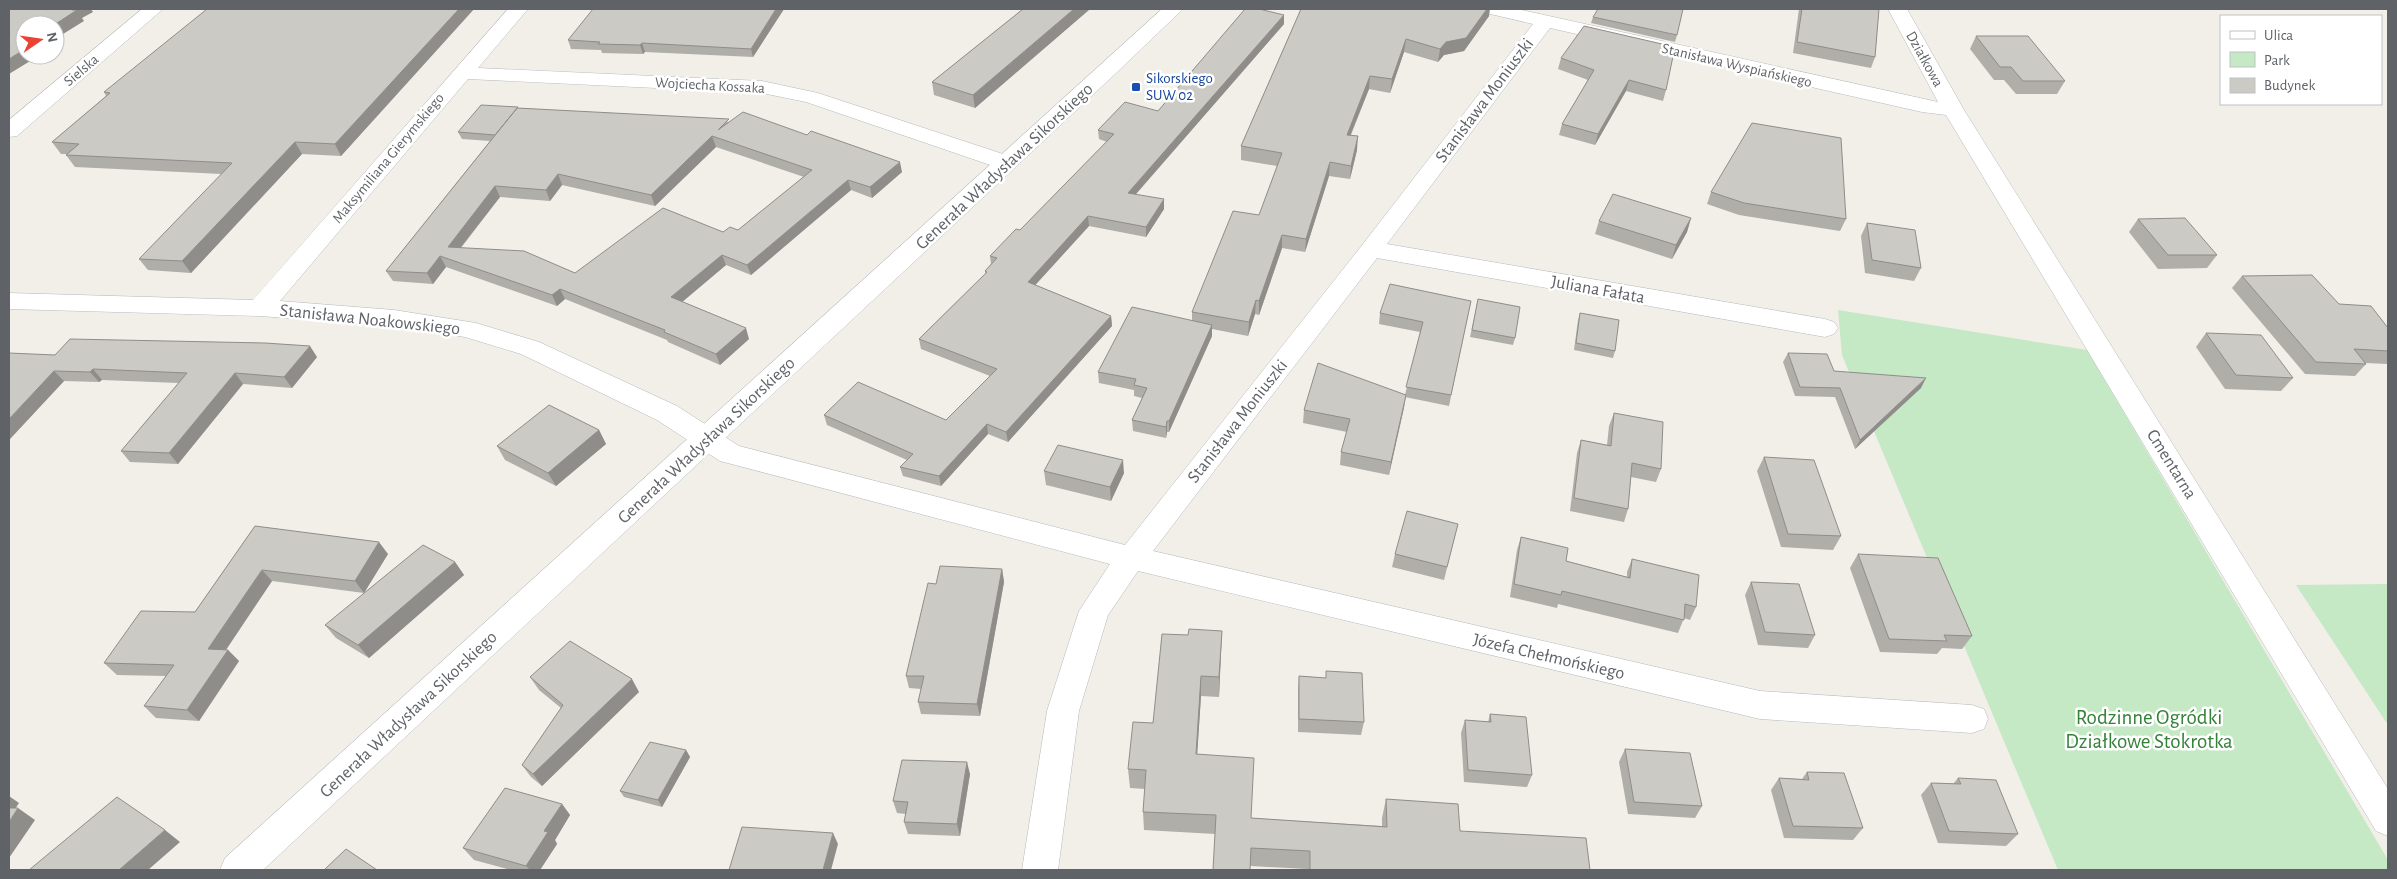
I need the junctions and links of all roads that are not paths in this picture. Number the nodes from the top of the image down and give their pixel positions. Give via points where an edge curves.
1 (153, 9) edge
2 (518, 9) edge
3 (1173, 9) edge
4 (1493, 9) edge
5 (1898, 9) edge
6 (1544, 22) junction
7 (460, 73) junction
8 (1953, 110) junction
9 (18, 114) edge
10 (9, 131) edge
11 (1007, 163) junction
12 (1371, 249) junction
13 (9, 302) edge
14 (260, 308) junction
15 (1825, 328) dead end
16 (707, 437) junction
17 (1131, 558) junction
18 (1972, 719) dead end
19 (2388, 820) edge
20 (238, 870) edge
21 (1040, 870) edge

1 - 9 street, Sielska
2 - 7 street, Maksymiliana Gierymskiego
3 - 11 street, Generała Władysława Sikorskiego
4 - 6 street, Stanisława Wyspiańskiego
5 - 8 street, Działkowa
6 - 8 street, Stanisława Wyspiańskiego via 1922,106
6 - 12 street, Stanisława Moniuszki
7 - 11 street, Wojciecha Kossaka via 762,87 811,97
7 - 14 street, Maksymiliana Gierymskiego
8 - 19 street, Cmentarna
9 - 10 street, Sielska
11 - 16 street, Generała Władysława Sikorskiego
12 - 15 street, Juliana Fałata
12 - 17 street, Stanisława Moniuszki
13 - 14 street, Stanisława Noakowskiego
14 - 16 street, Stanisława Noakowskiego via 394,318 467,329 530,348 667,413
16 - 17 street, Stanisława Noakowskiego via 730,454
16 - 20 street, Generała Władysława Sikorskiego
17 - 18 street, Józefa Chełmońskiego via 1760,706
17 - 21 street, Stanisława Moniuszki via 1094,611 1063,711

